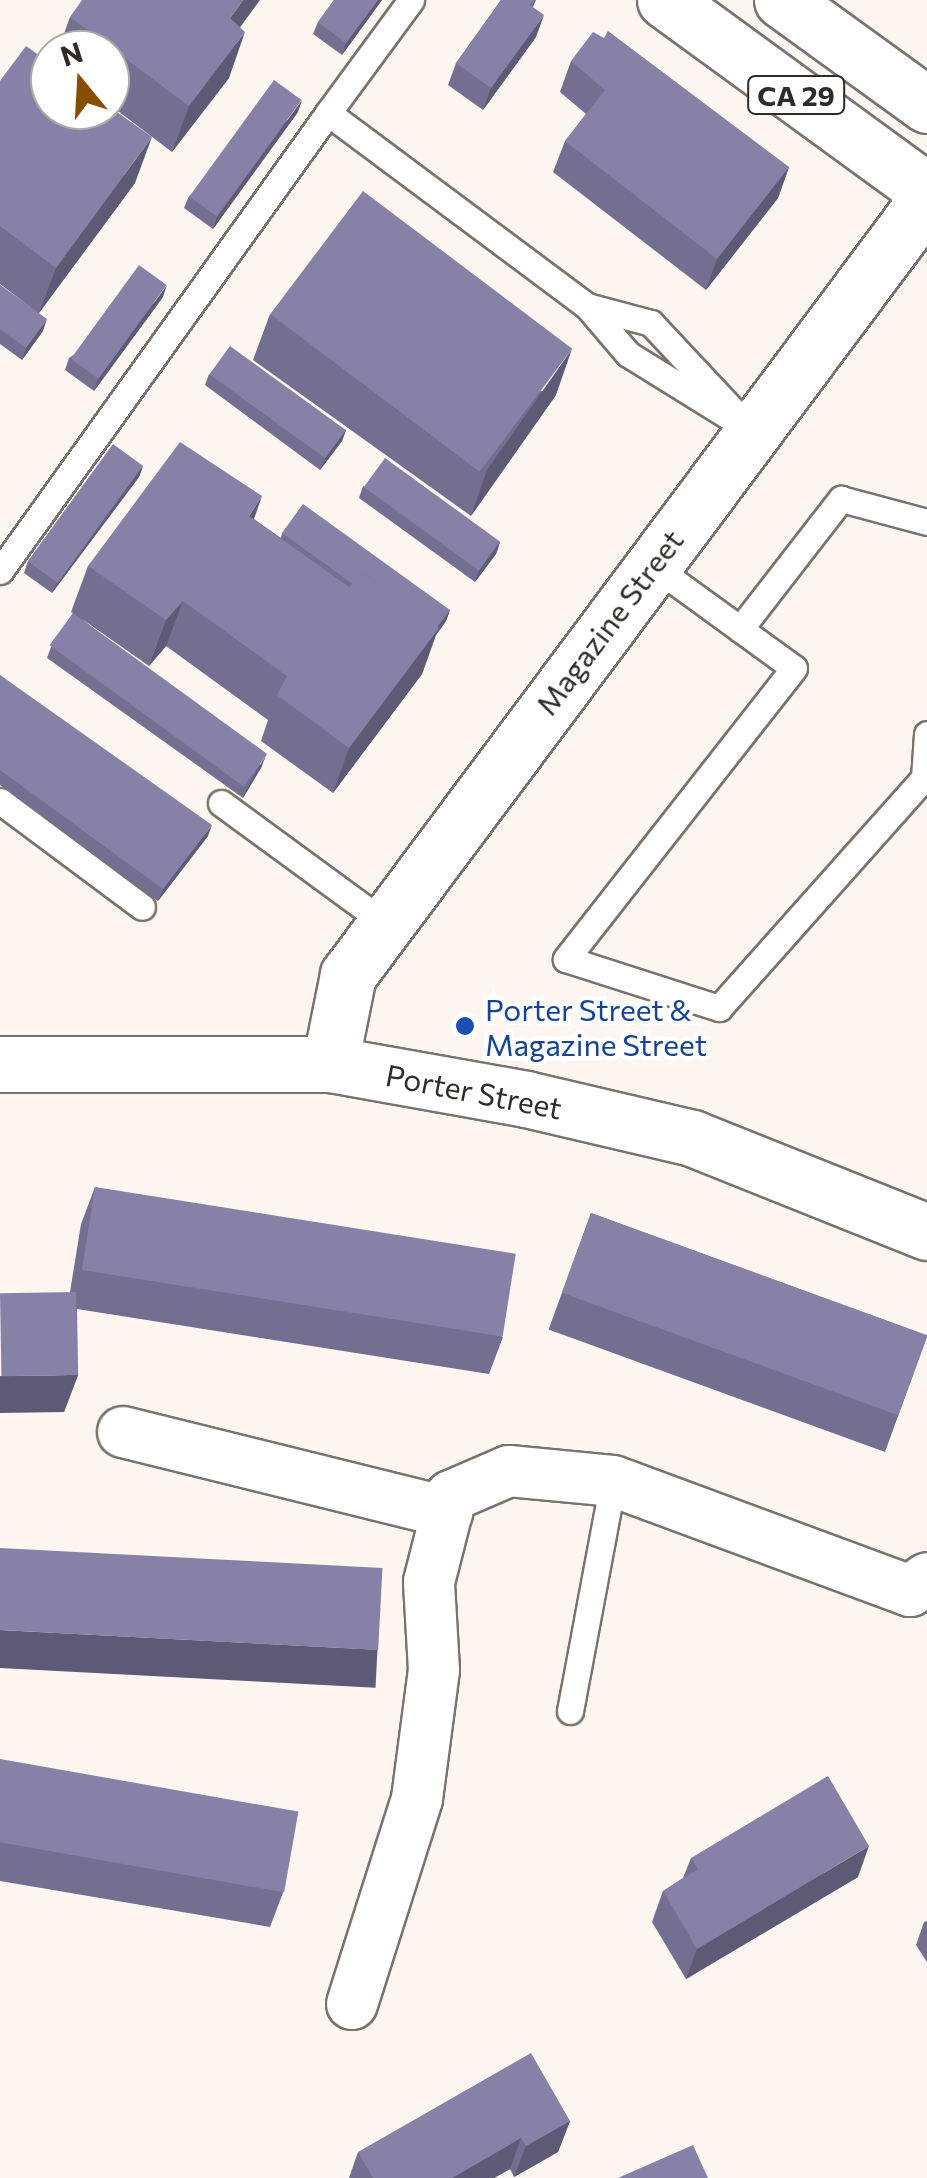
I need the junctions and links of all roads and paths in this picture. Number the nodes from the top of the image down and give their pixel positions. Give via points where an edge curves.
1 (411, 0) edge
2 (665, 0) edge
3 (782, 0) edge
4 (927, 105) edge
5 (328, 113) junction
6 (927, 191) edge
7 (927, 199) edge
8 (588, 306) junction
9 (752, 432) junction
10 (927, 522) edge
11 (652, 565) junction
12 (0, 571) edge
13 (740, 629) junction
14 (927, 734) edge
15 (0, 801) edge
16 (221, 803) dead end
17 (142, 907) dead end
18 (386, 924) junction
19 (0, 1064) edge
20 (330, 1064) junction
21 (927, 1232) edge
22 (123, 1432) dead end
23 (613, 1482) junction
24 (447, 1512) junction
25 (927, 1578) edge
26 (570, 1711) dead end
27 (352, 2004) dead end

1 - 5 lane
2 - 6 street, CA 29
3 - 4 street, CA 29
5 - 8 lane
5 - 12 lane
7 - 9 street, Magazine Street
8 - 9 lane via 628,354
8 - 9 lane via 651,323
9 - 11 street, Magazine Street
10 - 13 lane via 841,499
11 - 13 lane
11 - 18 street, Magazine Street
13 - 14 lane via 794,668 566,959 718,1008 924,778
15 - 17 lane
16 - 18 lane
18 - 20 street, Magazine Street via 348,975
19 - 20 street, Porter Street
20 - 21 street, Porter Street via 692,1138
22 - 24 street
23 - 24 street via 509,1471 451,1496
23 - 25 street via 910,1592
23 - 26 lane
24 - 27 street via 429,1582 434,1670 417,1799

